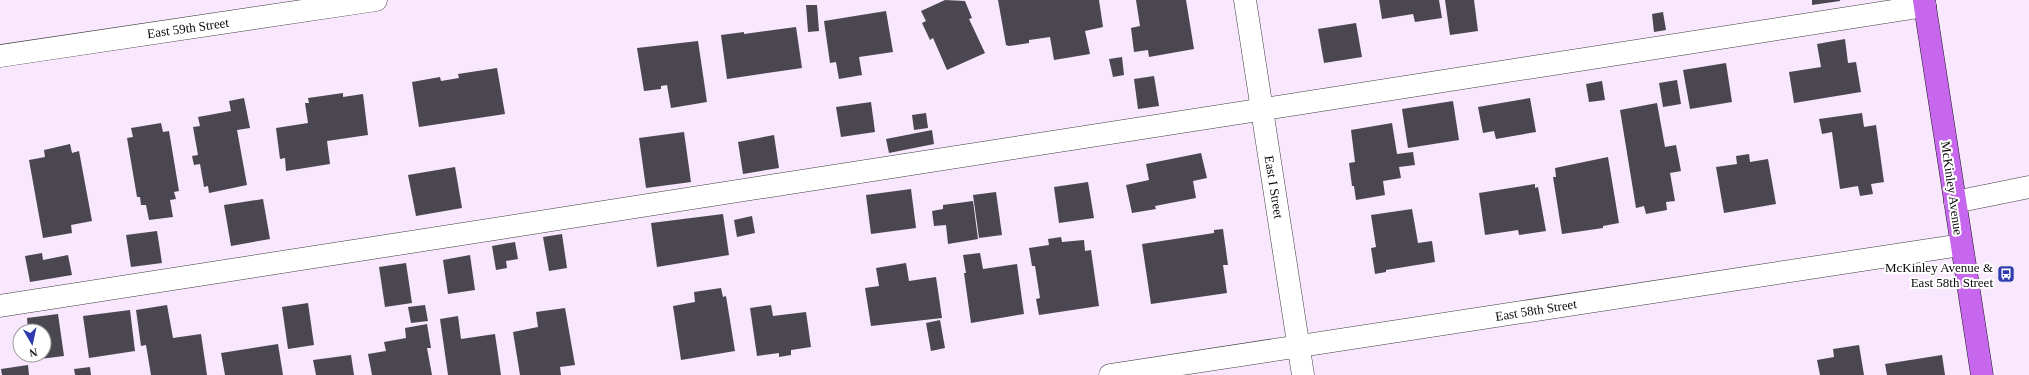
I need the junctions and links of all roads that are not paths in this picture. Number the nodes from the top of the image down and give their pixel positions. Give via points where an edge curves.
1 (376, 0) edge
2 (1245, 0) edge
3 (1925, 3) edge
4 (0, 56) edge
5 (1262, 110) junction
6 (2029, 187) edge
7 (1955, 202) junction
8 (1961, 245) junction
9 (0, 306) edge
10 (1298, 346) junction
11 (1110, 375) edge
12 (1303, 375) edge
13 (1982, 375) edge

1 - 4 street, East 59th Street
2 - 5 street, East I Street
3 - 5 street
3 - 7 main road, McKinley Avenue
5 - 9 street
5 - 10 street, East I Street
6 - 7 street
7 - 8 main road, McKinley Avenue
8 - 10 street, East 58th Street
8 - 13 main road, McKinley Avenue
10 - 11 street, East 58th Street
10 - 12 street, East I Street

